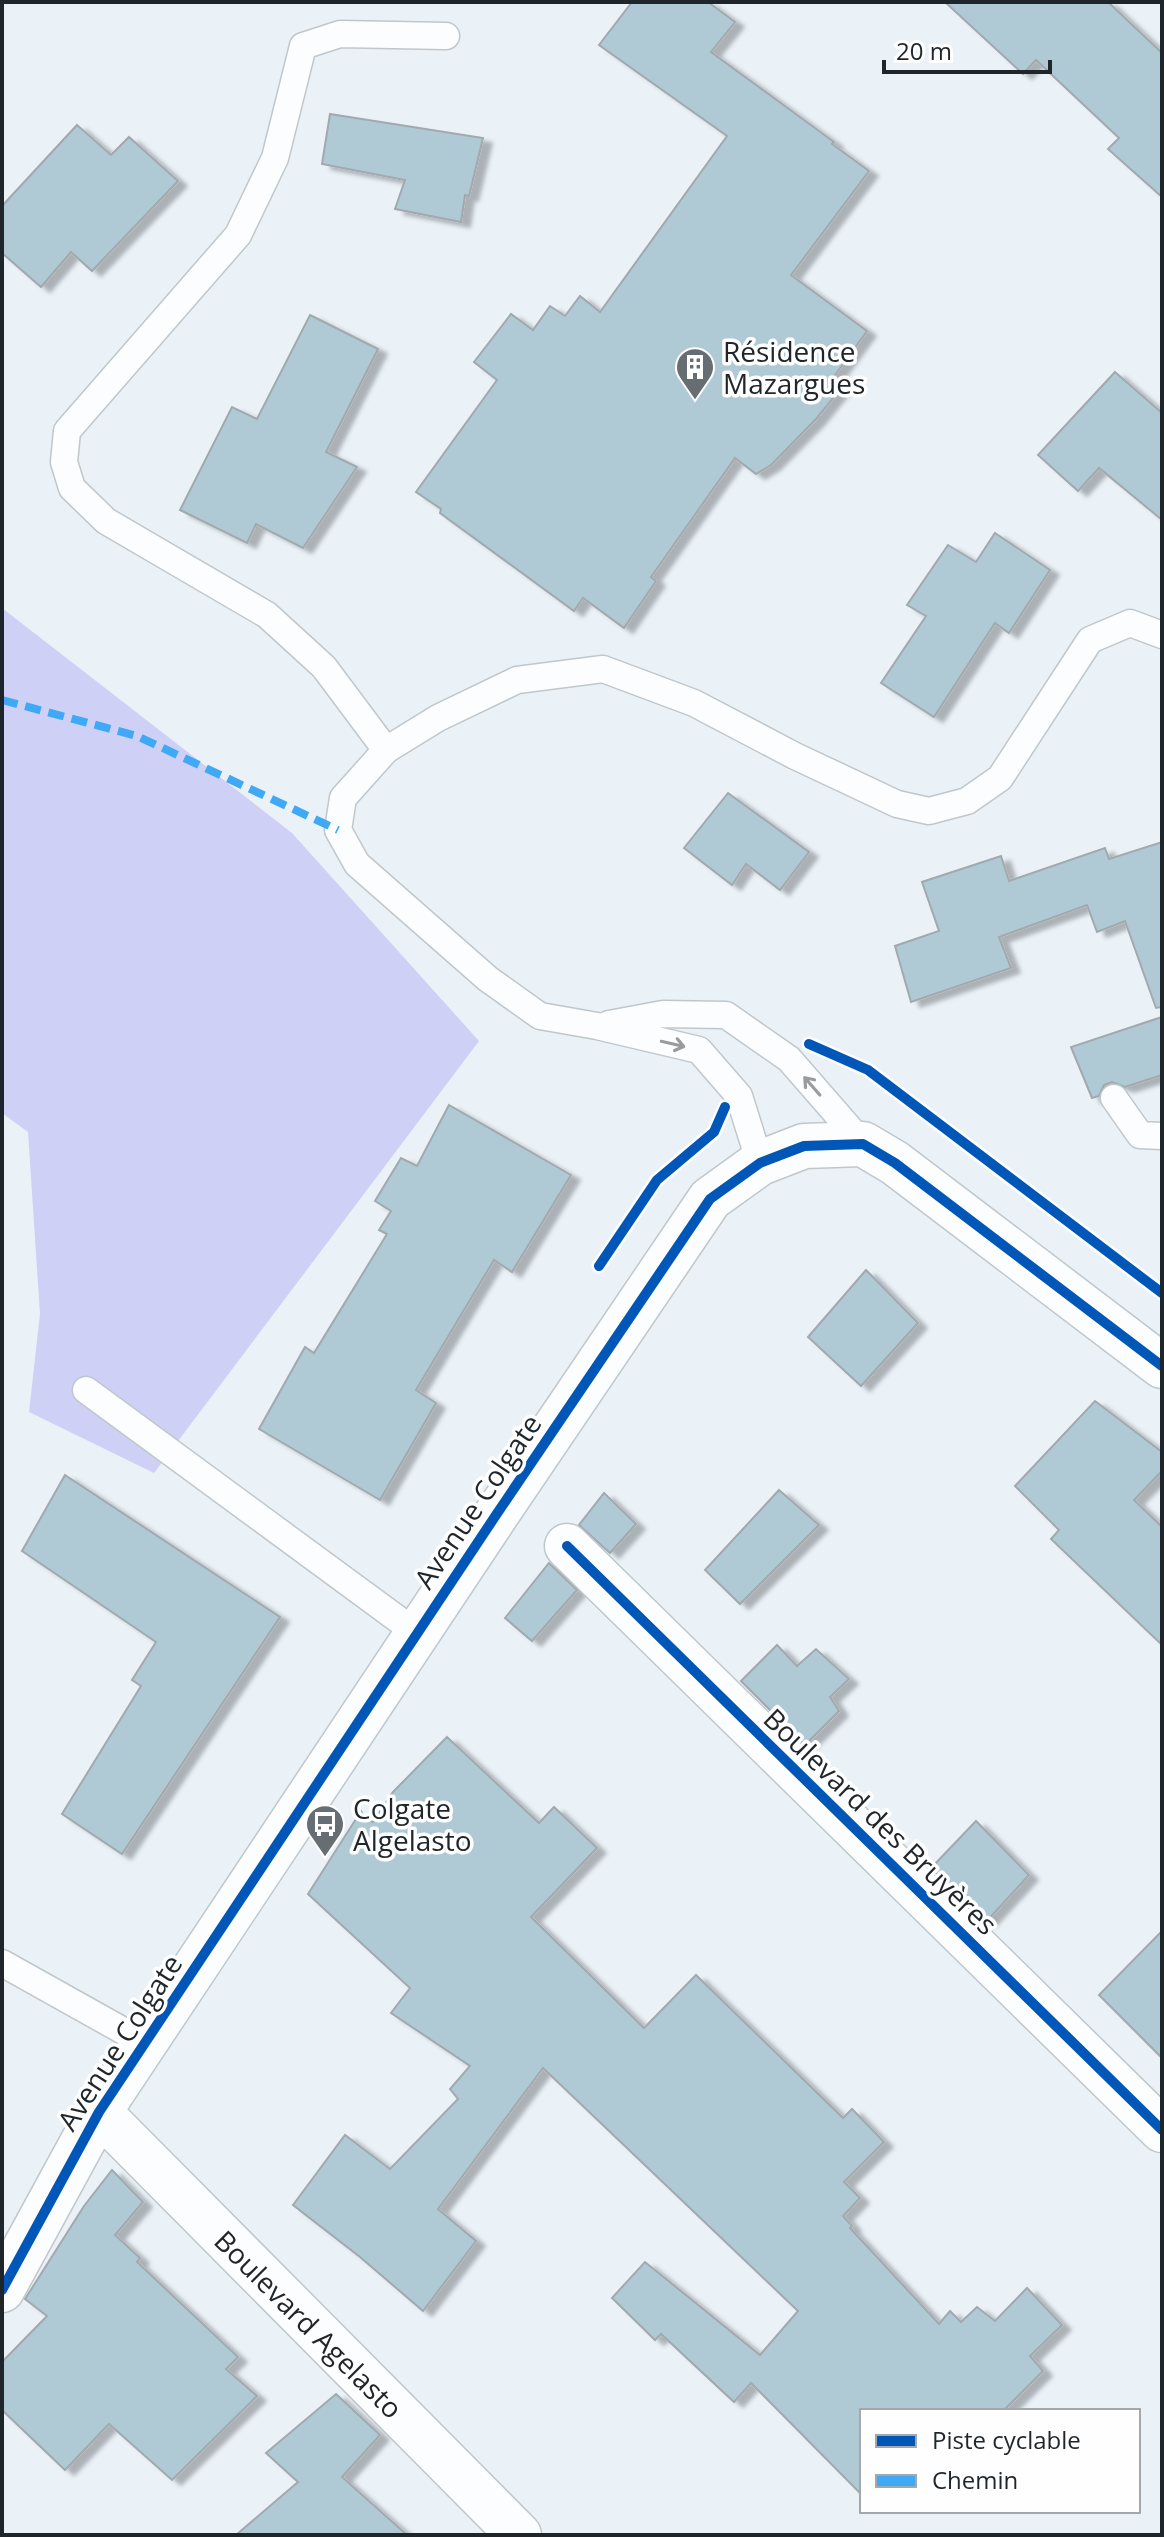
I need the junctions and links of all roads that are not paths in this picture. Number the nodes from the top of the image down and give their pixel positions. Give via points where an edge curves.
1 (446, 36) dead end
2 (1162, 635) edge
3 (386, 750) junction
4 (597, 1026) junction
5 (1114, 1098) dead end
6 (1162, 1136) edge
7 (863, 1144) junction
8 (760, 1163) junction
9 (1162, 1366) edge
10 (86, 1390) dead end
11 (567, 1546) dead end
12 (418, 1634) junction
13 (2, 1963) edge
14 (145, 2043) junction
15 (99, 2112) junction
16 (1162, 2130) edge
17 (2, 2290) edge
18 (519, 2535) edge

1 - 3 lane via 340,34 303,46 275,158 238,235 67,431 64,462 72,488 106,521 267,615 324,667
2 - 3 lane via 1130,623 1090,640 1000,778 967,801 929,811 897,804 694,703 603,669 517,680
3 - 4 lane via 343,798 338,830 357,864 488,979 540,1016
7 -> 4 lane via 789,1059 726,1015 663,1014
4 -> 8 lane via 699,1050 739,1096
5 - 6 lane via 1140,1135
7 - 8 street, Avenue Colgate via 804,1146
7 - 9 street
8 - 12 street, Avenue Colgate via 710,1199
10 - 12 lane
11 - 16 street, Boulevard des Bruyères
12 - 14 street, Avenue Colgate
13 - 14 lane
14 - 15 street, Avenue Colgate
15 - 17 street, Avenue Colgate
15 - 18 street, Boulevard Agelasto

